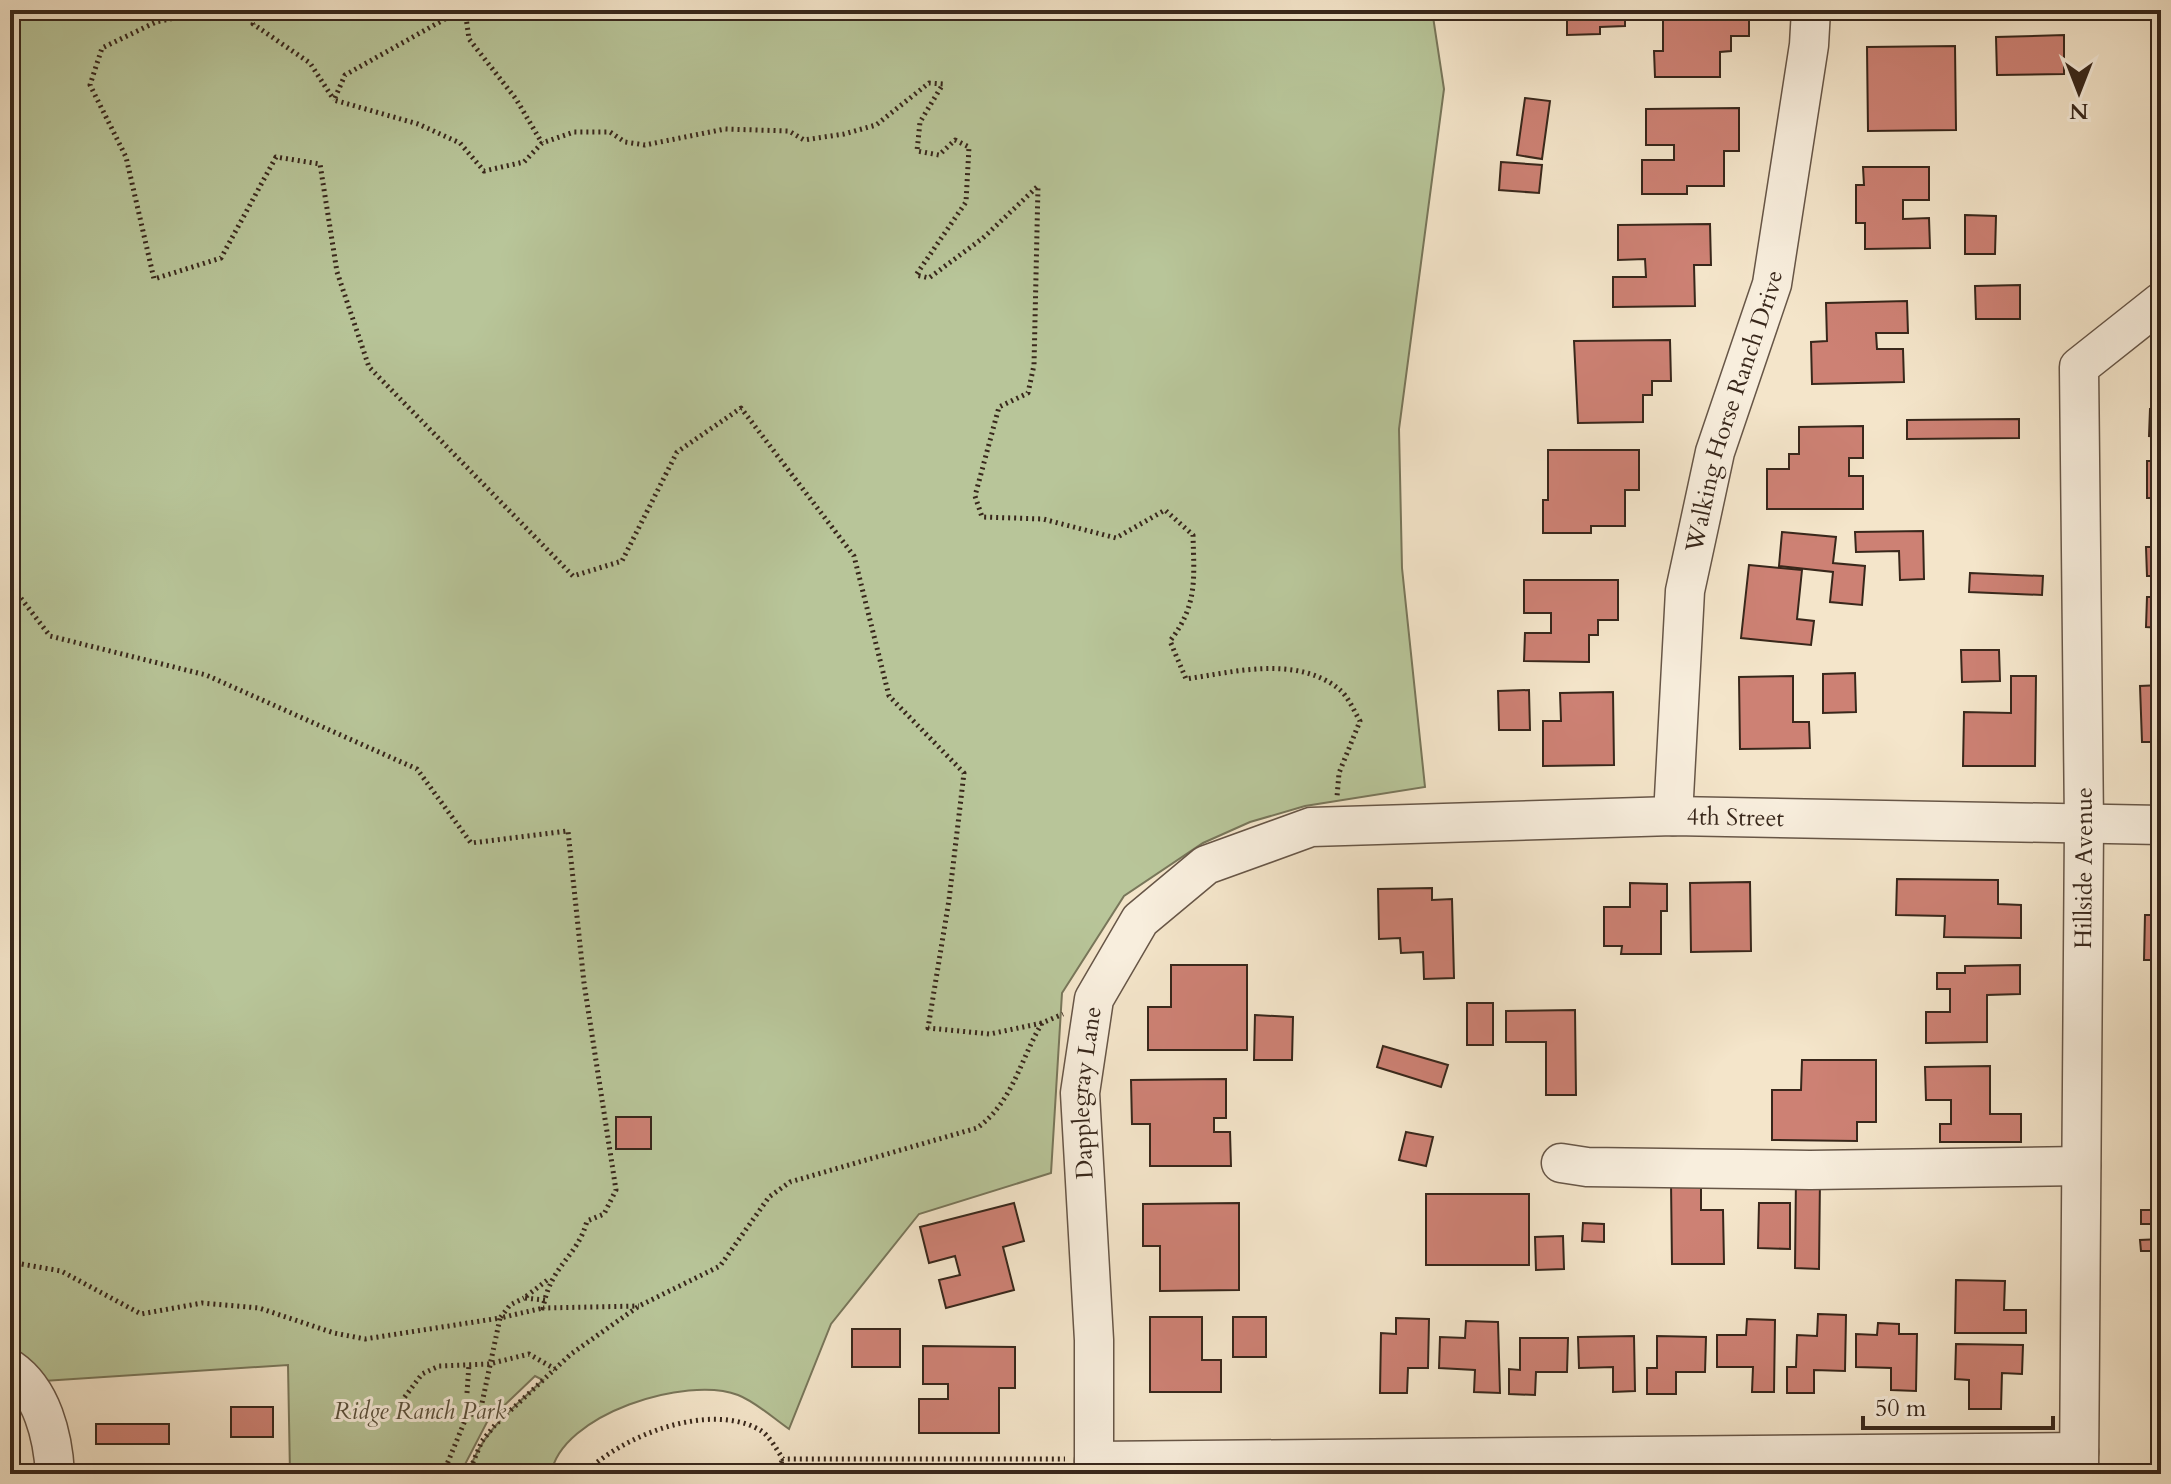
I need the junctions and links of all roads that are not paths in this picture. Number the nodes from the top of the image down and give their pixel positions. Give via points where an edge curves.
1 (1811, 10) edge
2 (2161, 302) edge
3 (1673, 816) junction
4 (2084, 825) junction
5 (2161, 825) edge
6 (1323, 827) joint
7 (1561, 1163) dead end
8 (2081, 1166) junction
9 (10, 1369) edge
10 (2079, 1463) edge
11 (1094, 1467) edge
12 (55, 1474) edge

1 - 3 street, Walking Horse Ranch Drive via 1772,284 1715,452 1685,591
2 - 4 street, Hillside Avenue via 2079,367
3 - 4 street, 4th Street
3 - 6 street, 4th Street
4 - 5 street, 4th Street
4 - 8 street, Hillside Avenue
6 - 11 street, Dapplegray Lane via 1206,865 1140,920 1094,999 1080,1093 1094,1340
7 - 8 street via 1810,1170
8 - 10 street, Hillside Avenue
9 - 12 street via 28,1382 54,1444
10 - 11 street

